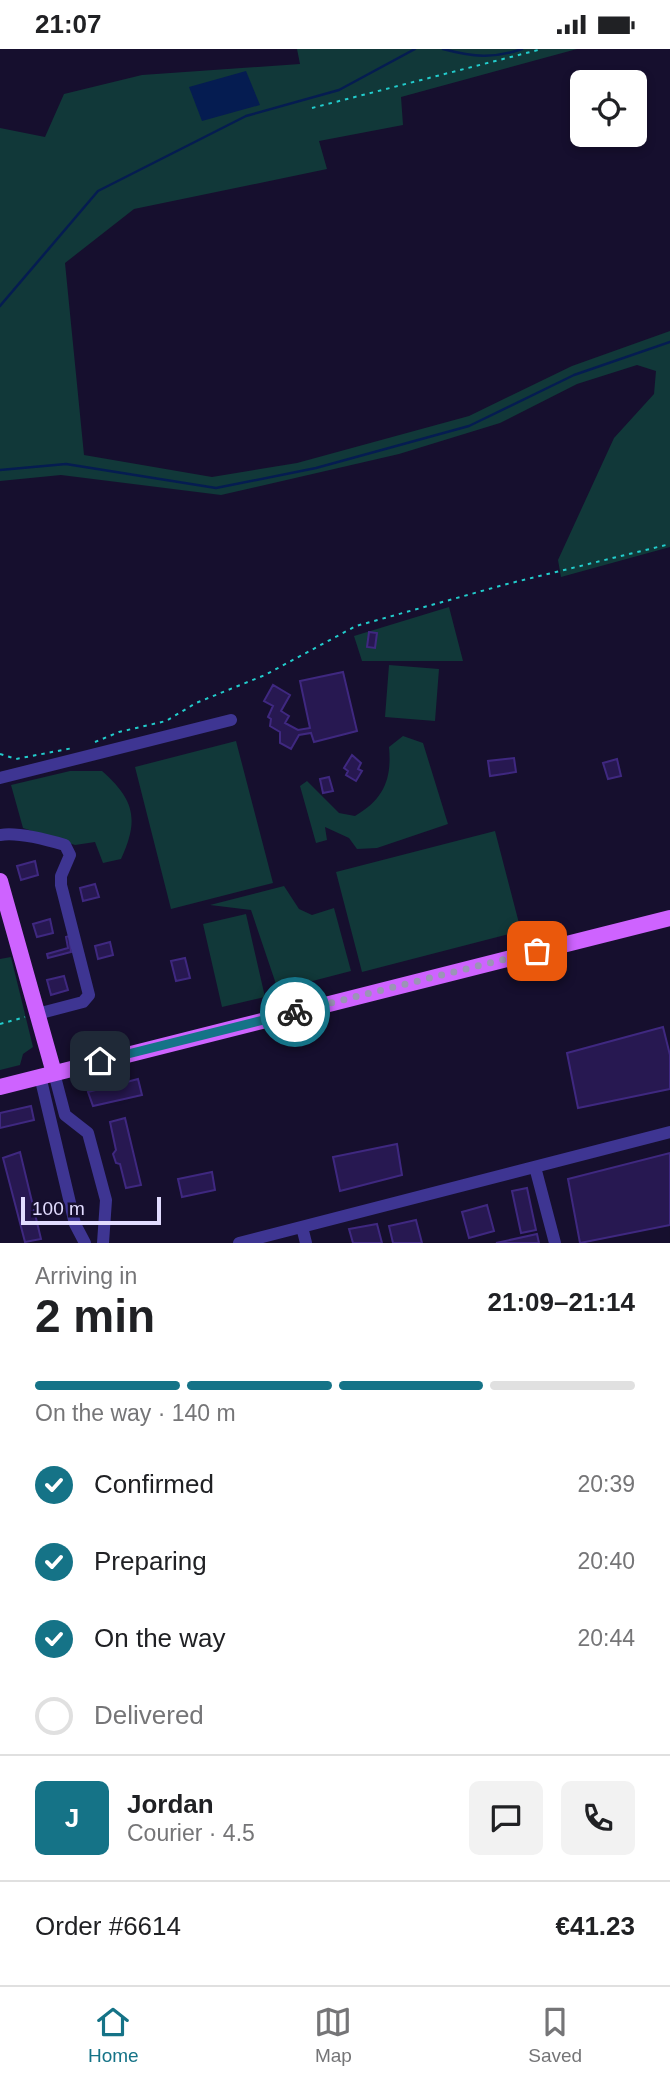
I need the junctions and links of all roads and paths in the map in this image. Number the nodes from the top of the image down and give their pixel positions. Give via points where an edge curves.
1 (542, 49) edge
2 (312, 108) dead end
3 (670, 544) edge
4 (231, 720) dead end
5 (92, 744) dead end
6 (79, 746) dead end
7 (0, 754) edge
8 (0, 778) edge
9 (0, 835) edge
10 (0, 881) edge
11 (670, 918) edge
12 (37, 1014) junction
13 (0, 1024) edge
14 (47, 1075) junction
15 (0, 1087) edge
16 (670, 1132) edge
17 (535, 1167) junction
18 (302, 1227) junction
19 (85, 1243) edge
20 (103, 1243) edge
21 (239, 1243) edge
22 (306, 1243) edge
23 (555, 1243) edge

1 - 2 path
3 - 5 path via 356,626 166,721
4 - 8 street
6 - 7 path via 16,759
9 - 12 street via 50,840 65,845 70,855 61,885 89,995 83,1002
10 - 12 main road
11 - 14 main road
12 - 13 path
12 - 14 main road
14 - 15 main road
14 - 19 street via 75,1224
14 - 20 street via 65,1115 88,1133 106,1200
16 - 17 street
17 - 18 street
17 - 23 street
18 - 21 street
18 - 22 street

